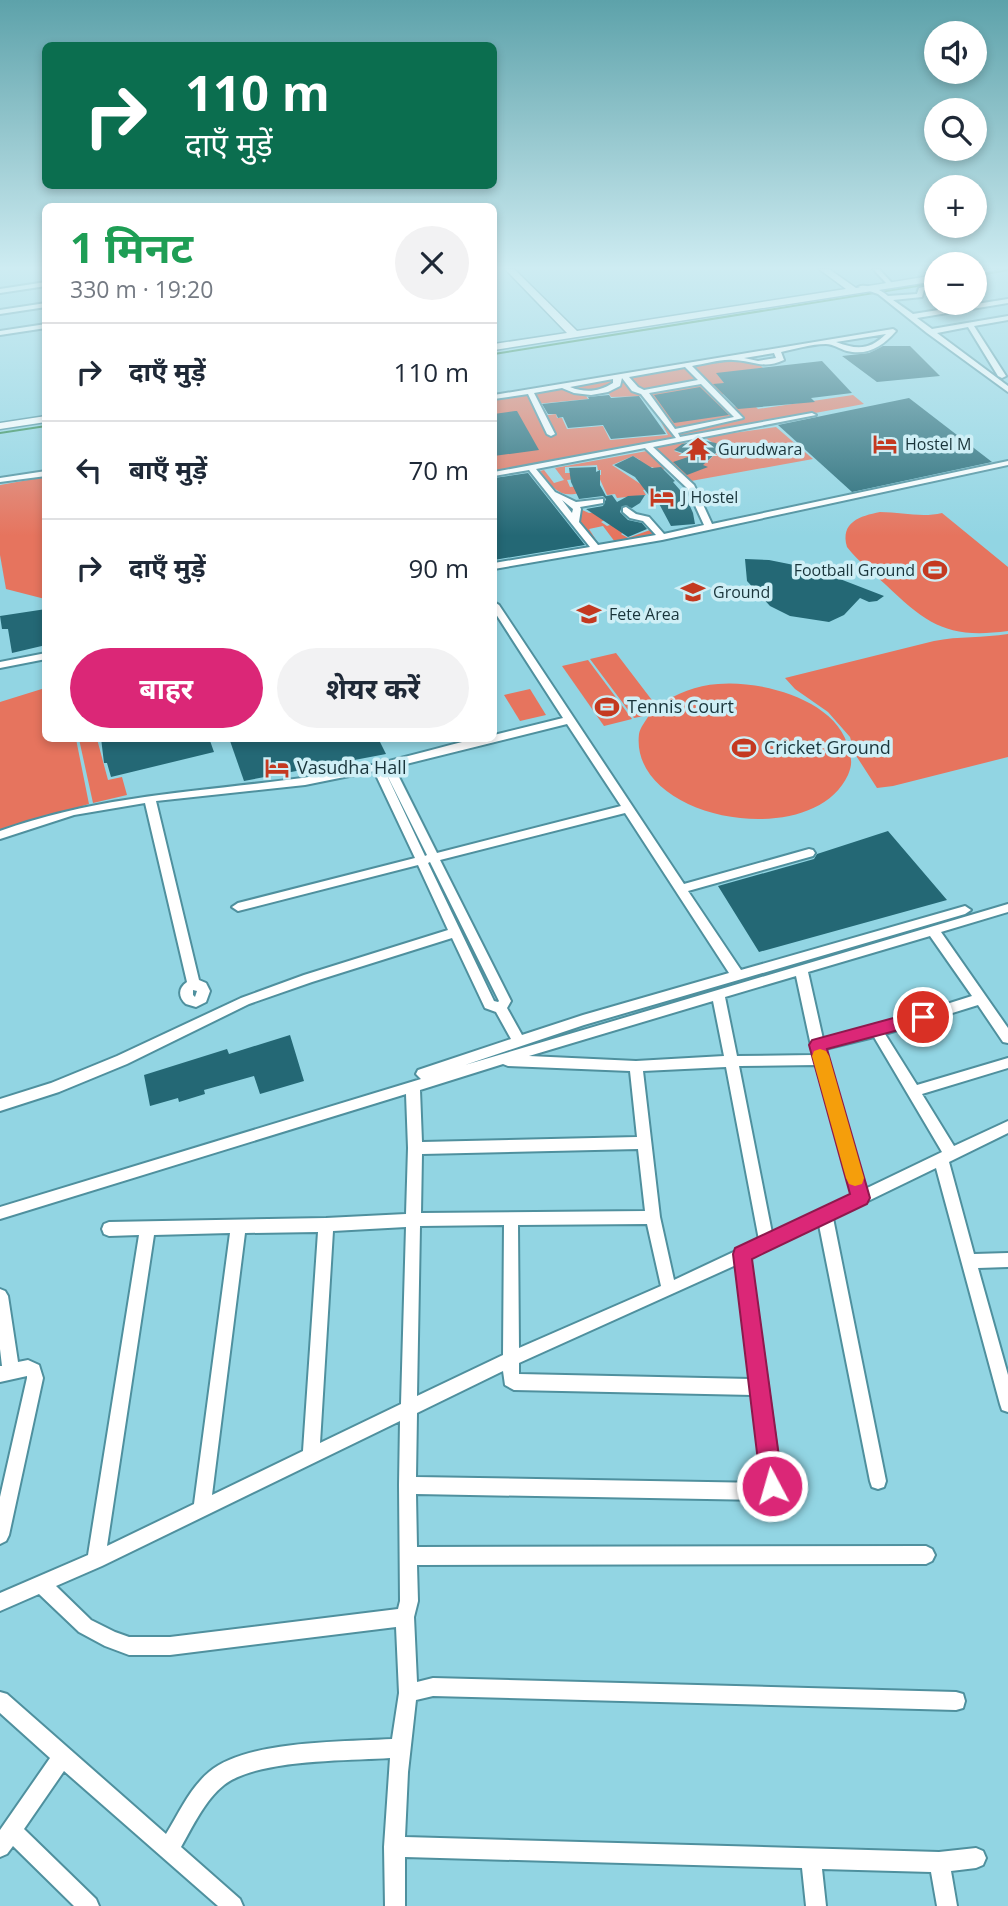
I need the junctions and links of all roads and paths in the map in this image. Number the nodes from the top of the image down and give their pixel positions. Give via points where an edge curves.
1 (723, 358) edge
2 (964, 358) edge
3 (993, 358) edge
4 (696, 363) junction
5 (686, 365) junction
6 (1005, 375) edge
7 (620, 376) junction
8 (988, 376) junction
9 (704, 381) junction
10 (563, 385) junction
11 (719, 387) dead end
12 (1008, 390) edge
13 (530, 391) junction
14 (644, 392) junction
15 (497, 396) edge
16 (812, 415) dead end
17 (42, 418) edge
18 (0, 424) edge
19 (551, 434) dead end
20 (677, 435) junction
21 (646, 445) junction
22 (1008, 464) edge
23 (531, 467) junction
24 (1008, 470) edge
25 (42, 473) edge
26 (497, 473) edge
27 (0, 480) edge
28 (937, 482) junction
29 (551, 493) junction
30 (600, 501) dead end
31 (575, 505) junction
32 (626, 510) dead end
33 (575, 523) junction
34 (727, 526) junction
35 (709, 527) junction
36 (663, 537) junction
37 (596, 549) junction
38 (497, 566) edge
39 (497, 572) edge
40 (497, 610) edge
41 (42, 659) edge
42 (0, 668) edge
43 (570, 720) junction
44 (497, 737) edge
45 (477, 742) edge
46 (382, 765) junction
47 (150, 799) junction
48 (629, 808) junction
49 (0, 835) edge
50 (809, 853) dead end
51 (428, 860) junction
52 (681, 888) junction
53 (238, 907) dead end
54 (1008, 908) edge
55 (965, 910) dead end
56 (933, 930) junction
57 (456, 932) junction
58 (801, 970) junction
59 (738, 975) junction
60 (718, 994) junction
61 (980, 999) junction
62 (501, 1008) junction
63 (202, 1020) junction
64 (877, 1031) junction
65 (1008, 1038) edge
66 (519, 1042) junction
67 (818, 1045) junction
68 (821, 1060) junction
69 (497, 1061) junction
70 (733, 1061) junction
71 (1008, 1063) edge
72 (636, 1066) junction
73 (423, 1074) dead end
74 (413, 1088) junction
75 (915, 1091) junction
76 (0, 1105) edge
77 (1008, 1127) edge
78 (646, 1143) junction
79 (415, 1148) junction
80 (946, 1157) junction
81 (861, 1198) junction
82 (0, 1213) edge
83 (825, 1216) junction
84 (653, 1217) junction
85 (413, 1220) junction
86 (511, 1220) junction
87 (326, 1225) junction
88 (238, 1227) junction
89 (109, 1228) dead end
90 (147, 1230) junction
91 (767, 1243) junction
92 (742, 1254) junction
93 (1008, 1260) edge
94 (970, 1261) junction
95 (669, 1289) junction
96 (0, 1297) edge
97 (511, 1359) junction
98 (5, 1373) edge
99 (760, 1387) junction
100 (1008, 1404) edge
101 (408, 1409) junction
102 (311, 1456) junction
103 (878, 1481) dead end
104 (407, 1485) junction
105 (202, 1507) junction
106 (0, 1535) edge
107 (926, 1555) dead end
108 (408, 1556) junction
109 (96, 1560) junction
110 (42, 1585) junction
111 (0, 1602) edge
112 (405, 1617) junction
113 (408, 1693) junction
114 (0, 1701) edge
115 (956, 1701) dead end
116 (401, 1748) junction
117 (63, 1756) junction
118 (6, 1839) edge
119 (394, 1847) junction
120 (168, 1849) junction
121 (811, 1857) junction
122 (976, 1858) dead end
123 (939, 1863) junction
124 (89, 1906) edge
125 (233, 1906) edge
126 (395, 1906) edge
127 (817, 1906) edge
128 (947, 1906) edge

1 - 4 street
2 - 8 street
3 - 6 street
4 - 5 street
4 - 11 street
5 - 7 street
5 - 9 street
6 - 8 street
7 - 10 street
7 - 10 street via 608,392 585,393
7 - 14 street
8 - 12 street
9 - 14 street
9 - 20 street via 739,418
10 - 13 street
13 - 15 street
13 - 19 street
14 - 20 street
16 - 20 street
17 - 18 main road
20 - 21 street
21 - 23 street
21 - 35 street via 691,487
22 - 28 street
23 - 26 street
23 - 29 street
24 - 28 street
25 - 27 street
28 - 34 street
29 - 31 street
29 - 33 street
30 - 31 street
31 - 33 street
32 - 36 street via 646,519
33 - 37 street
34 - 35 street
34 - 39 street
35 - 36 street
36 - 37 street
37 - 38 street
40 - 43 street
41 - 42 street
43 - 44 street
43 - 48 street
45 - 46 street
46 - 47 street via 307,780
46 - 51 street
47 - 49 street
47 - 63 street via 194,986 206,991 196,1001
48 - 51 street
48 - 52 street
50 - 52 street
51 - 53 street
51 - 57 street
51 - 62 street via 505,1001
52 - 59 street
54 - 56 street
55 - 59 street
56 - 58 street
56 - 61 street
57 - 62 street via 489,1004
57 - 63 street via 308,978
58 - 60 street
58 - 67 street
59 - 66 street
60 - 69 street
60 - 70 street
61 - 64 street
61 - 65 street
62 - 66 street
63 - 76 street via 91,1073
64 - 67 street
64 - 75 street
66 - 73 street
67 - 68 street
68 - 70 street
68 - 81 street
69 - 72 street
69 - 74 street
70 - 72 street
70 - 91 street
71 - 75 street
72 - 78 street
74 - 79 street
74 - 82 street
75 - 80 street
77 - 80 street
78 - 79 street
78 - 84 street
79 - 85 street
80 - 81 street
80 - 94 street
81 - 83 street
83 - 91 street
83 - 103 street
84 - 86 street
84 - 95 street
85 - 86 street
85 - 87 street
85 - 101 street
86 - 97 street
87 - 88 street
87 - 102 street
88 - 90 street
88 - 105 street
89 - 90 street
90 - 109 street
91 - 92 street
92 - 95 street
92 - 99 street
93 - 94 street
94 - 100 street
95 - 97 street
96 - 98 street
97 - 99 street via 511,1379 517,1382
97 - 101 street
98 - 106 street via 28,1368 35,1378
99 - 104 street via 773,1480 767,1491
101 - 102 street
101 - 104 street
102 - 105 street
104 - 108 street
105 - 109 street
107 - 108 street
108 - 112 street
109 - 110 street
110 - 111 street
110 - 112 street via 85,1626 129,1646 170,1646
112 - 113 street
113 - 115 street via 433,1687
113 - 116 street
114 - 117 street
116 - 119 street
116 - 120 street via 269,1759 228,1770 211,1784
117 - 118 street
117 - 120 street
118 - 124 street
119 - 121 street
119 - 126 street
120 - 125 street
121 - 123 street
121 - 127 street
122 - 123 street
123 - 128 street

